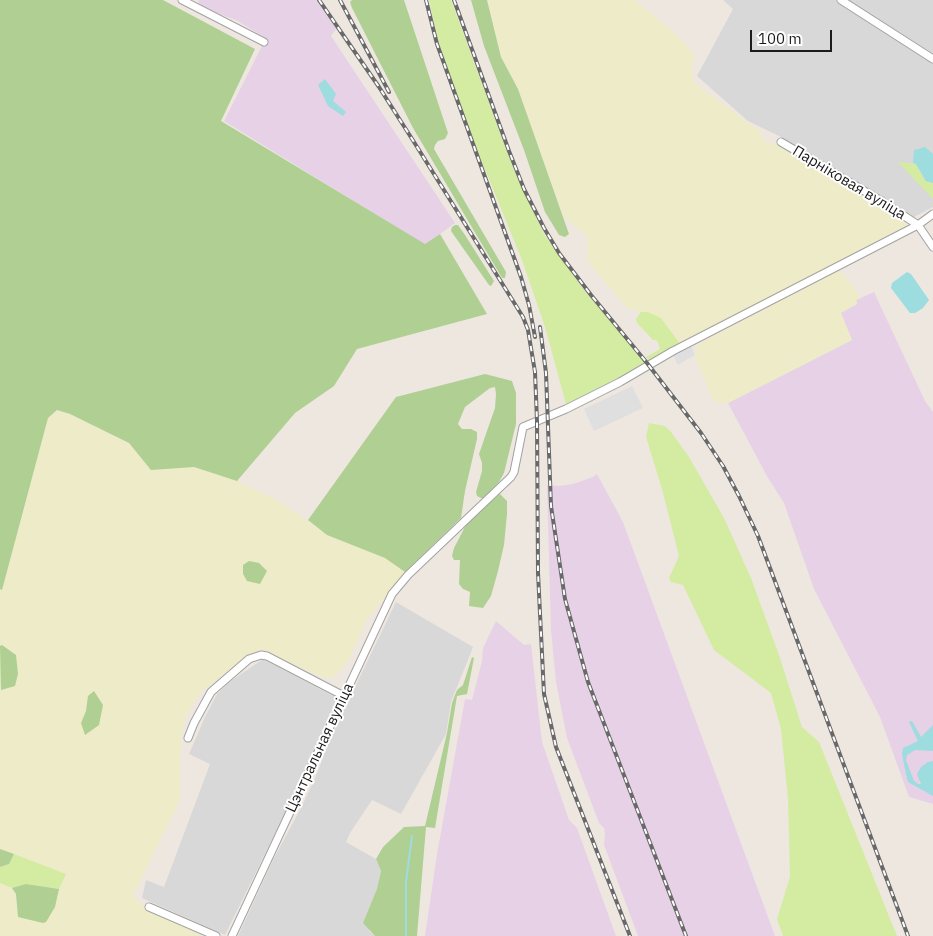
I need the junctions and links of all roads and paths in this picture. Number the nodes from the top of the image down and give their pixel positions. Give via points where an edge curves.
1 (182, 0) edge
2 (841, 0) edge
3 (264, 42) dead end
4 (933, 60) edge
5 (781, 142) dead end
6 (933, 214) edge
7 (918, 225) junction
8 (933, 247) edge
9 (344, 696) junction
10 (188, 738) dead end
11 (149, 907) dead end
12 (216, 936) edge
13 (232, 936) edge

1 - 3 street
2 - 4 street
5 - 7 street, Парніковая вуліца
6 - 7 street
7 - 8 street
7 - 9 street, Цэнтральная вуліца via 673,351 620,382 523,427 511,477 392,594
9 - 10 street via 260,654 249,659 210,692
9 - 13 street, Цэнтральная вуліца
11 - 12 street

